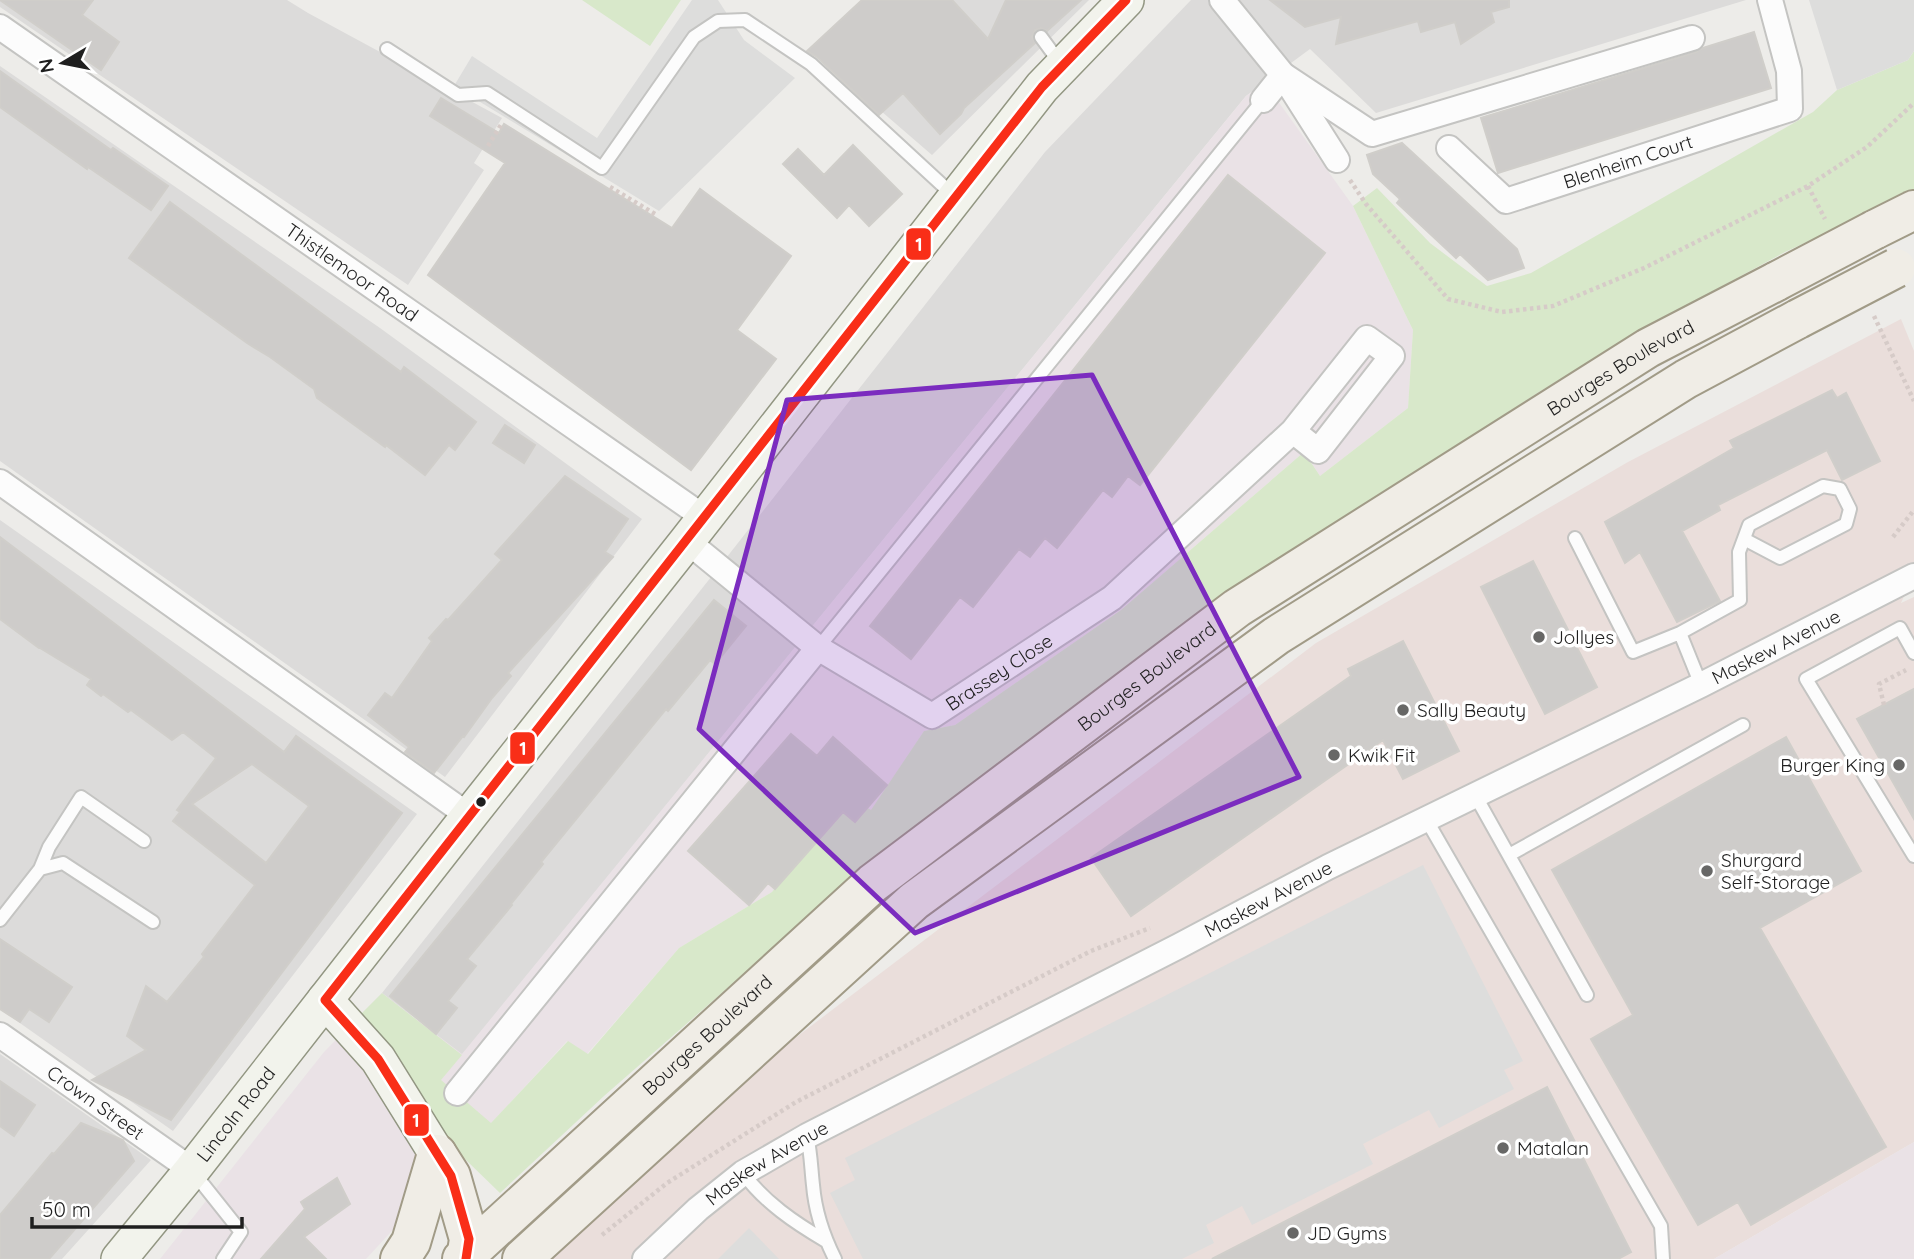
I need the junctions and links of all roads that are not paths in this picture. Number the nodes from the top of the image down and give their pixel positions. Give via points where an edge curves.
1 (1126, 0) edge
2 (1222, 0) edge
3 (1770, 0) edge
4 (0, 27) edge
5 (1041, 37) dead end
6 (1692, 38) dead end
7 (387, 49) dead end
8 (1062, 66) junction
9 (1283, 75) junction
10 (1263, 100) joint
11 (1449, 148) dead end
12 (1337, 160) road end
13 (956, 197) junction
14 (1914, 210) edge
15 (1905, 264) edge
16 (1293, 431) dead end
17 (0, 482) edge
18 (696, 530) junction
19 (1575, 538) dead end
20 (1744, 539) junction
21 (1912, 582) edge
22 (1680, 633) junction
23 (818, 648) junction
24 (1914, 653) edge
25 (1701, 685) junction
26 (1744, 725) dead end
27 (1475, 795) junction
28 (469, 816) junction
29 (1426, 819) junction
30 (144, 841) dead end
31 (1912, 848) edge
32 (1509, 855) junction
33 (40, 869) junction
34 (0, 920) edge
35 (153, 922) dead end
36 (1587, 995) dead end
37 (325, 1000) junction
38 (0, 1035) edge
39 (457, 1093) dead end
40 (807, 1136) junction
41 (437, 1154) junction
42 (192, 1170) junction
43 (743, 1172) junction
44 (826, 1241) junction
45 (465, 1257) edge
46 (119, 1259) edge
47 (223, 1259) edge
48 (400, 1259) edge
49 (522, 1259) edge
50 (645, 1259) edge
51 (835, 1259) edge
52 (1663, 1259) edge

1 - 8 street, Lincoln Road
2 - 9 street
3 - 11 street, Blenheim Court via 1789,71 1790,109 1506,201
4 - 18 street, Thistlemoor Road
5 - 8 lane
6 - 9 street via 1372,134
7 - 13 lane via 458,95 487,93 602,168 694,37 718,21 745,20 811,65
8 - 13 street, Lincoln Road
9 - 10 street
9 - 12 street
10 - 23 lane
13 - 18 street, Lincoln Road
14 - 45 main road, Bourges Boulevard, bridge via 1648,348 1237,608 873,883
15 - 49 main road, Bourges Boulevard, bridge via 1686,379 1276,636 914,901
16 - 23 street, Brassey Close via 1112,598 932,716
17 - 28 street
18 - 23 street, Brassey Close
18 - 28 street, Lincoln Road
19 - 22 lane via 1633,652
20 - 20 lane via 1749,525 1823,486 1840,489 1850,509 1846,524 1780,558
20 - 22 lane via 1739,552 1740,600
21 - 25 street, Maskew Avenue
22 - 25 lane
23 - 39 street
24 - 31 lane via 1900,628 1806,679
25 - 27 street, Maskew Avenue
26 - 32 lane
27 - 29 street, Maskew Avenue
27 - 32 lane
28 - 37 street, Lincoln Road
29 - 40 street, Maskew Avenue
29 - 52 lane via 1661,1226
30 - 33 lane via 80,797
32 - 36 lane
33 - 34 lane
33 - 35 lane via 63,863
37 - 41 street via 379,1059
37 - 42 street, Lincoln Road
38 - 42 street, Crown Street
40 - 43 street, Maskew Avenue
40 - 44 lane
41 - 45 main road via 450,1176 469,1239
41 - 48 main road via 411,1242
42 - 46 street, Lincoln Road
42 - 47 lane via 241,1233
43 - 44 lane via 756,1190
43 - 50 street, Maskew Avenue
44 - 51 lane

